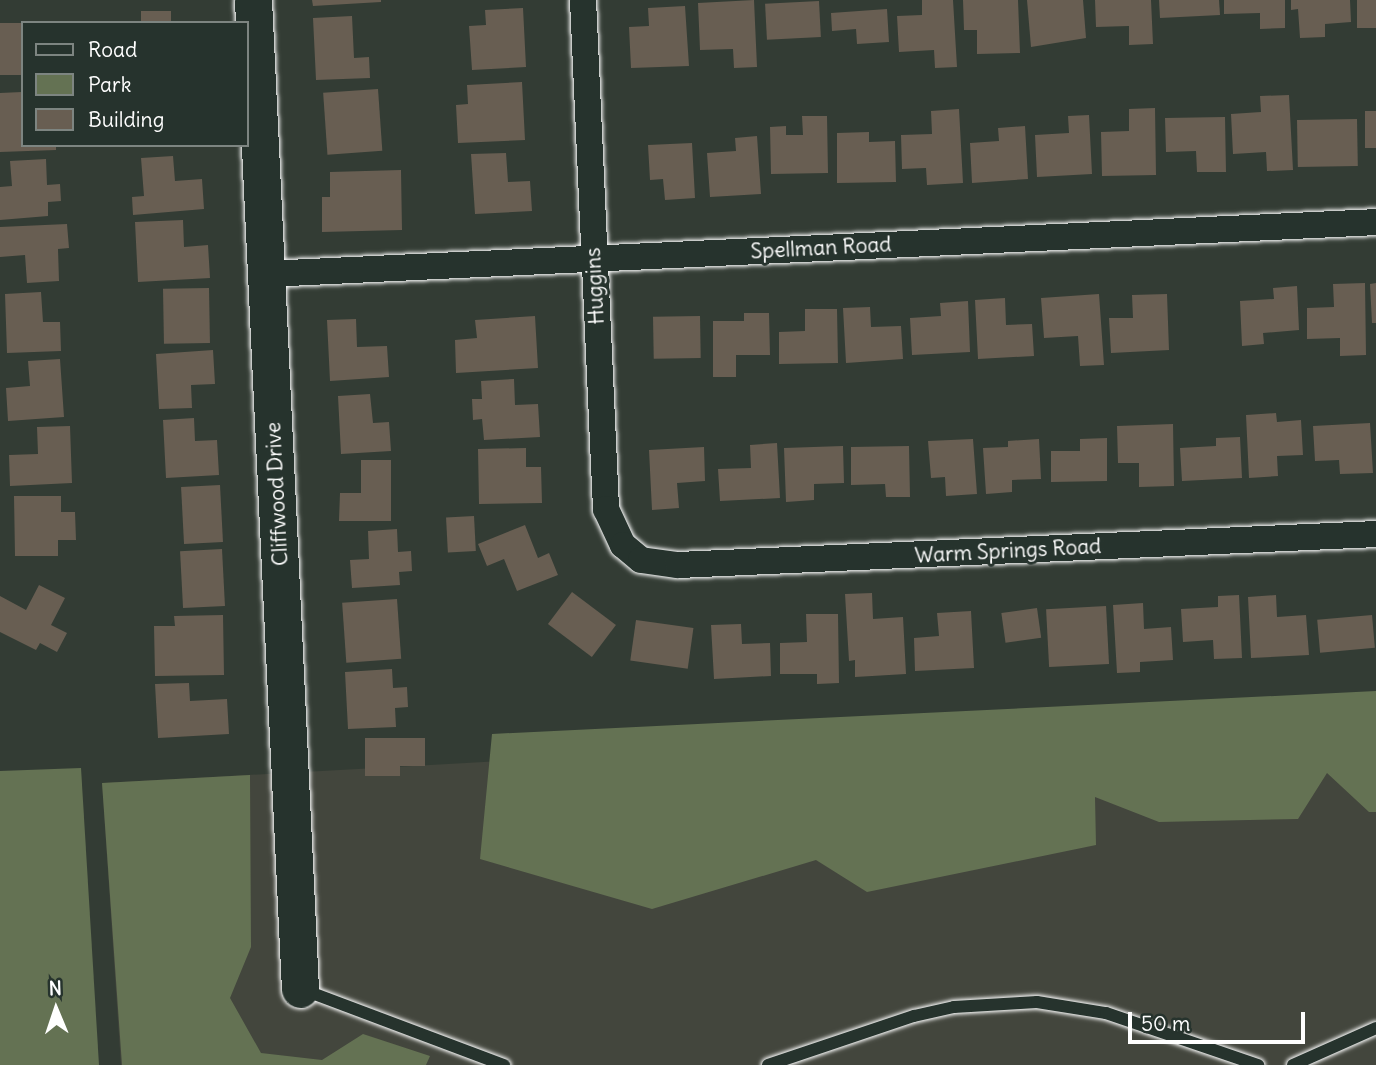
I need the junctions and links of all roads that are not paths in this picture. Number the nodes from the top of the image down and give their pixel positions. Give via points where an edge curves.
1 (253, 0) edge
2 (583, 0) edge
3 (1376, 222) edge
4 (594, 258) junction
5 (267, 274) junction
6 (1376, 534) edge
7 (641, 560) joint
8 (300, 989) joint
9 (1376, 1028) edge
10 (504, 1065) edge
11 (768, 1065) edge
12 (1258, 1065) edge
13 (1293, 1065) edge

1 - 5 street, Cliffwood Drive
2 - 4 street, Huggins
3 - 4 street, Spellman Road
4 - 5 street, Spellman Road
4 - 7 street, Huggins via 606,509 623,545
5 - 8 street, Cliffwood Drive
6 - 7 street, Warm Springs Road via 678,565
8 - 10 lane
9 - 13 lane
11 - 12 lane via 914,1016 954,1007 1037,1002 1106,1013

